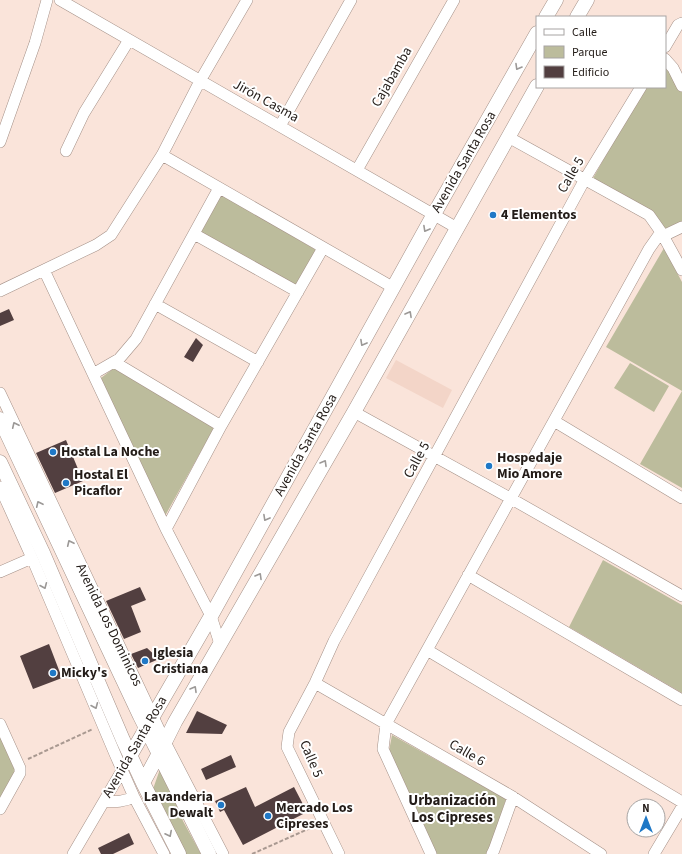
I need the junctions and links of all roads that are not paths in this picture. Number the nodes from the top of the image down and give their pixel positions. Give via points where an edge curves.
1 (46, 0) edge
2 (60, 0) edge
3 (245, 0) edge
4 (351, 0) edge
5 (454, 0) edge
6 (556, 0) edge
7 (587, 0) edge
8 (547, 16) edge
9 (578, 16) edge
10 (682, 23) edge
11 (536, 35) edge
12 (129, 40) junction
13 (666, 45) edge
14 (666, 60) edge
15 (200, 81) junction
16 (682, 86) edge
17 (536, 88) edge
18 (640, 88) edge
19 (280, 126) junction
20 (508, 137) junction
21 (0, 142) edge
22 (66, 151) dead end
23 (162, 155) junction
24 (357, 170) junction
25 (585, 180) junction
26 (219, 188) junction
27 (434, 214) junction
28 (682, 227) edge
29 (457, 228) junction
30 (194, 234) junction
31 (662, 234) junction
32 (323, 248) junction
33 (44, 270) junction
34 (682, 270) edge
35 (394, 288) junction
36 (0, 291) edge
37 (298, 292) junction
38 (155, 304) junction
39 (114, 362) junction
40 (258, 362) junction
41 (92, 374) junction
42 (0, 393) edge
43 (354, 412) junction
44 (0, 419) edge
45 (554, 421) junction
46 (220, 426) junction
47 (436, 456) junction
48 (0, 462) edge
49 (0, 486) edge
50 (510, 498) junction
51 (682, 498) edge
52 (166, 529) junction
53 (32, 558) junction
54 (0, 572) edge
55 (468, 575) junction
56 (682, 596) edge
57 (211, 616) junction
58 (220, 644) junction
59 (427, 650) junction
60 (315, 683) junction
61 (682, 700) edge
62 (150, 722) junction
63 (0, 724) edge
64 (386, 724) junction
65 (162, 748) junction
66 (130, 756) junction
67 (122, 770) junction
68 (143, 783) junction
69 (134, 797) junction
70 (513, 797) junction
71 (104, 801) junction
72 (682, 802) edge
73 (682, 807) edge
74 (0, 809) edge
75 (73, 854) edge
76 (164, 854) edge
77 (179, 854) edge
78 (209, 854) edge
79 (223, 854) edge
80 (339, 854) edge
81 (431, 854) edge
82 (492, 854) edge
83 (601, 854) edge
84 (654, 854) edge

1 - 21 street via 35,44
2 - 12 street, Jirón Casma
3 - 15 street
4 - 19 street
5 - 24 street, Cajabamba
6 - 8 main road
7 - 9 main road
10 - 13 street via 678,25
11 -> 27 main road, Avenida Santa Rosa
12 - 15 street, Jirón Casma
12 - 22 street via 84,114
14 - 16 street
15 - 19 street, Jirón Casma
15 - 23 street
17 - 20 main road, Avenida Santa Rosa
18 - 25 street, Calle 5
19 - 24 street, Jirón Casma
20 - 25 street
20 - 29 main road, Avenida Santa Rosa
23 - 26 street
23 - 33 street via 111,235
24 - 27 street, Jirón Casma
25 - 31 street via 649,215
25 - 47 street, Calle 5
26 - 30 street
26 - 32 street
27 - 29 street, Jirón Casma
27 -> 35 main road, Avenida Santa Rosa
28 - 31 street
43 -> 29 main road, Avenida Santa Rosa
30 - 37 street
30 - 38 street
31 - 34 street
31 - 45 street via 650,249
32 - 35 street
32 - 37 street
33 - 36 street
33 - 41 street
35 -> 57 main road, Avenida Santa Rosa
37 - 40 street
38 - 39 street via 136,339
38 - 40 street
39 - 41 street
39 - 46 street
40 - 46 street
41 - 52 street
62 -> 42 street, Avenida Los Dominicos
43 - 47 street
58 -> 43 main road, Avenida Santa Rosa
62 -> 44 main road, Avenida Los Dominicos via 140,716
45 - 50 street
45 - 51 street
46 - 52 street
47 - 50 street
47 - 60 street, Calle 5 via 334,642
48 - 66 main road, Avenida Los Dominicos via 43,553
49 - 53 street
50 - 55 street
50 - 56 street
52 - 57 street
53 - 54 street
53 -> 67 street
55 - 59 street
55 - 61 street
57 - 58 street
57 - 62 main road, Avenida Santa Rosa
65 -> 58 main road, Avenida Santa Rosa
59 - 64 street
59 - 72 street
60 - 64 street, Calle 6
60 - 80 street, Calle 5 via 289,732 287,746
62 - 65 main road, Avenida Los Dominicos
62 - 66 main road, Avenida Santa Rosa
63 - 74 street via 20,773
64 - 70 street, Calle 6
64 - 81 street via 383,750
65 - 68 main road, Avenida Santa Rosa
65 - 78 main road, Avenida Los Dominicos
65 - 79 street, Avenida Los Dominicos
66 - 67 street, Avenida Santa Rosa
66 - 68 main road, Avenida Los Dominicos
67 - 69 street
67 - 71 street, Avenida Santa Rosa
68 -> 77 main road, Avenida Los Dominicos
69 - 71 street via 118,802
69 - 76 street
70 - 82 street
70 - 83 street, Calle 6
71 - 75 street, Avenida Santa Rosa
73 - 84 street

